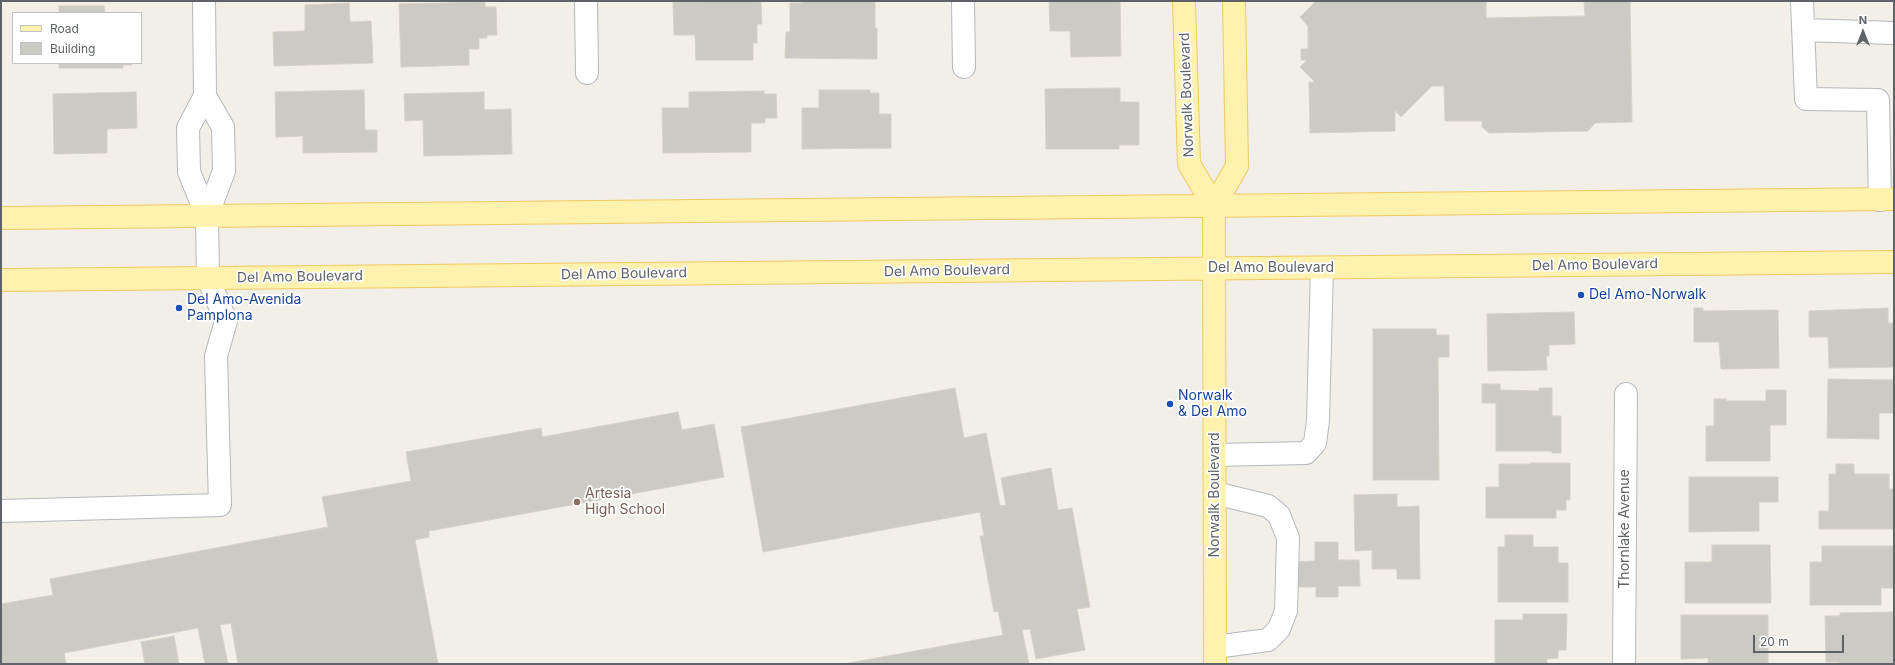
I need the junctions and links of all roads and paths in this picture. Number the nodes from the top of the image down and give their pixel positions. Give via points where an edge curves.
1 (204, 1) edge
2 (586, 1) edge
3 (963, 1) edge
4 (1184, 1) edge
5 (1234, 1) edge
6 (1802, 1) edge
7 (1803, 30) junction
8 (1894, 33) edge
9 (964, 67) dead end
10 (587, 73) dead end
11 (205, 96) junction
12 (1886, 100) edge
13 (1887, 200) edge
14 (1214, 206) junction
15 (207, 216) junction
16 (1, 218) edge
17 (1894, 262) edge
18 (1214, 268) junction
19 (1322, 268) junction
20 (208, 278) junction
21 (1, 280) edge
22 (1626, 394) dead end
23 (1215, 455) junction
24 (1215, 493) junction
25 (1, 511) edge
26 (1215, 655) edge
27 (1624, 664) edge

1 - 11 street
2 - 10 street
3 - 9 street
4 - 14 main road, Norwalk Boulevard via 1189,164
5 - 14 main road, Norwalk Boulevard via 1237,166
6 - 7 street
7 - 8 street
7 - 12 street via 1806,99
11 - 15 street via 188,128 189,172
11 - 15 street via 223,127 224,171
12 - 13 street
13 - 14 main road
14 - 15 main road
14 - 18 main road, Norwalk Boulevard
15 - 16 main road
15 - 20 street
17 - 19 main road, Del Amo Boulevard
18 - 19 main road, Del Amo Boulevard
18 - 20 main road, Del Amo Boulevard
18 - 23 main road, Norwalk Boulevard
19 - 23 street via 1318,421 1315,443 1306,453
20 - 21 main road, Del Amo Boulevard
20 - 25 street via 226,321 216,356 220,506
22 - 27 street, Thornlake Avenue
23 - 24 main road, Norwalk Boulevard
24 - 26 main road, Norwalk Boulevard
24 - 26 street via 1268,506 1279,515 1288,538 1286,611 1279,629 1268,640

